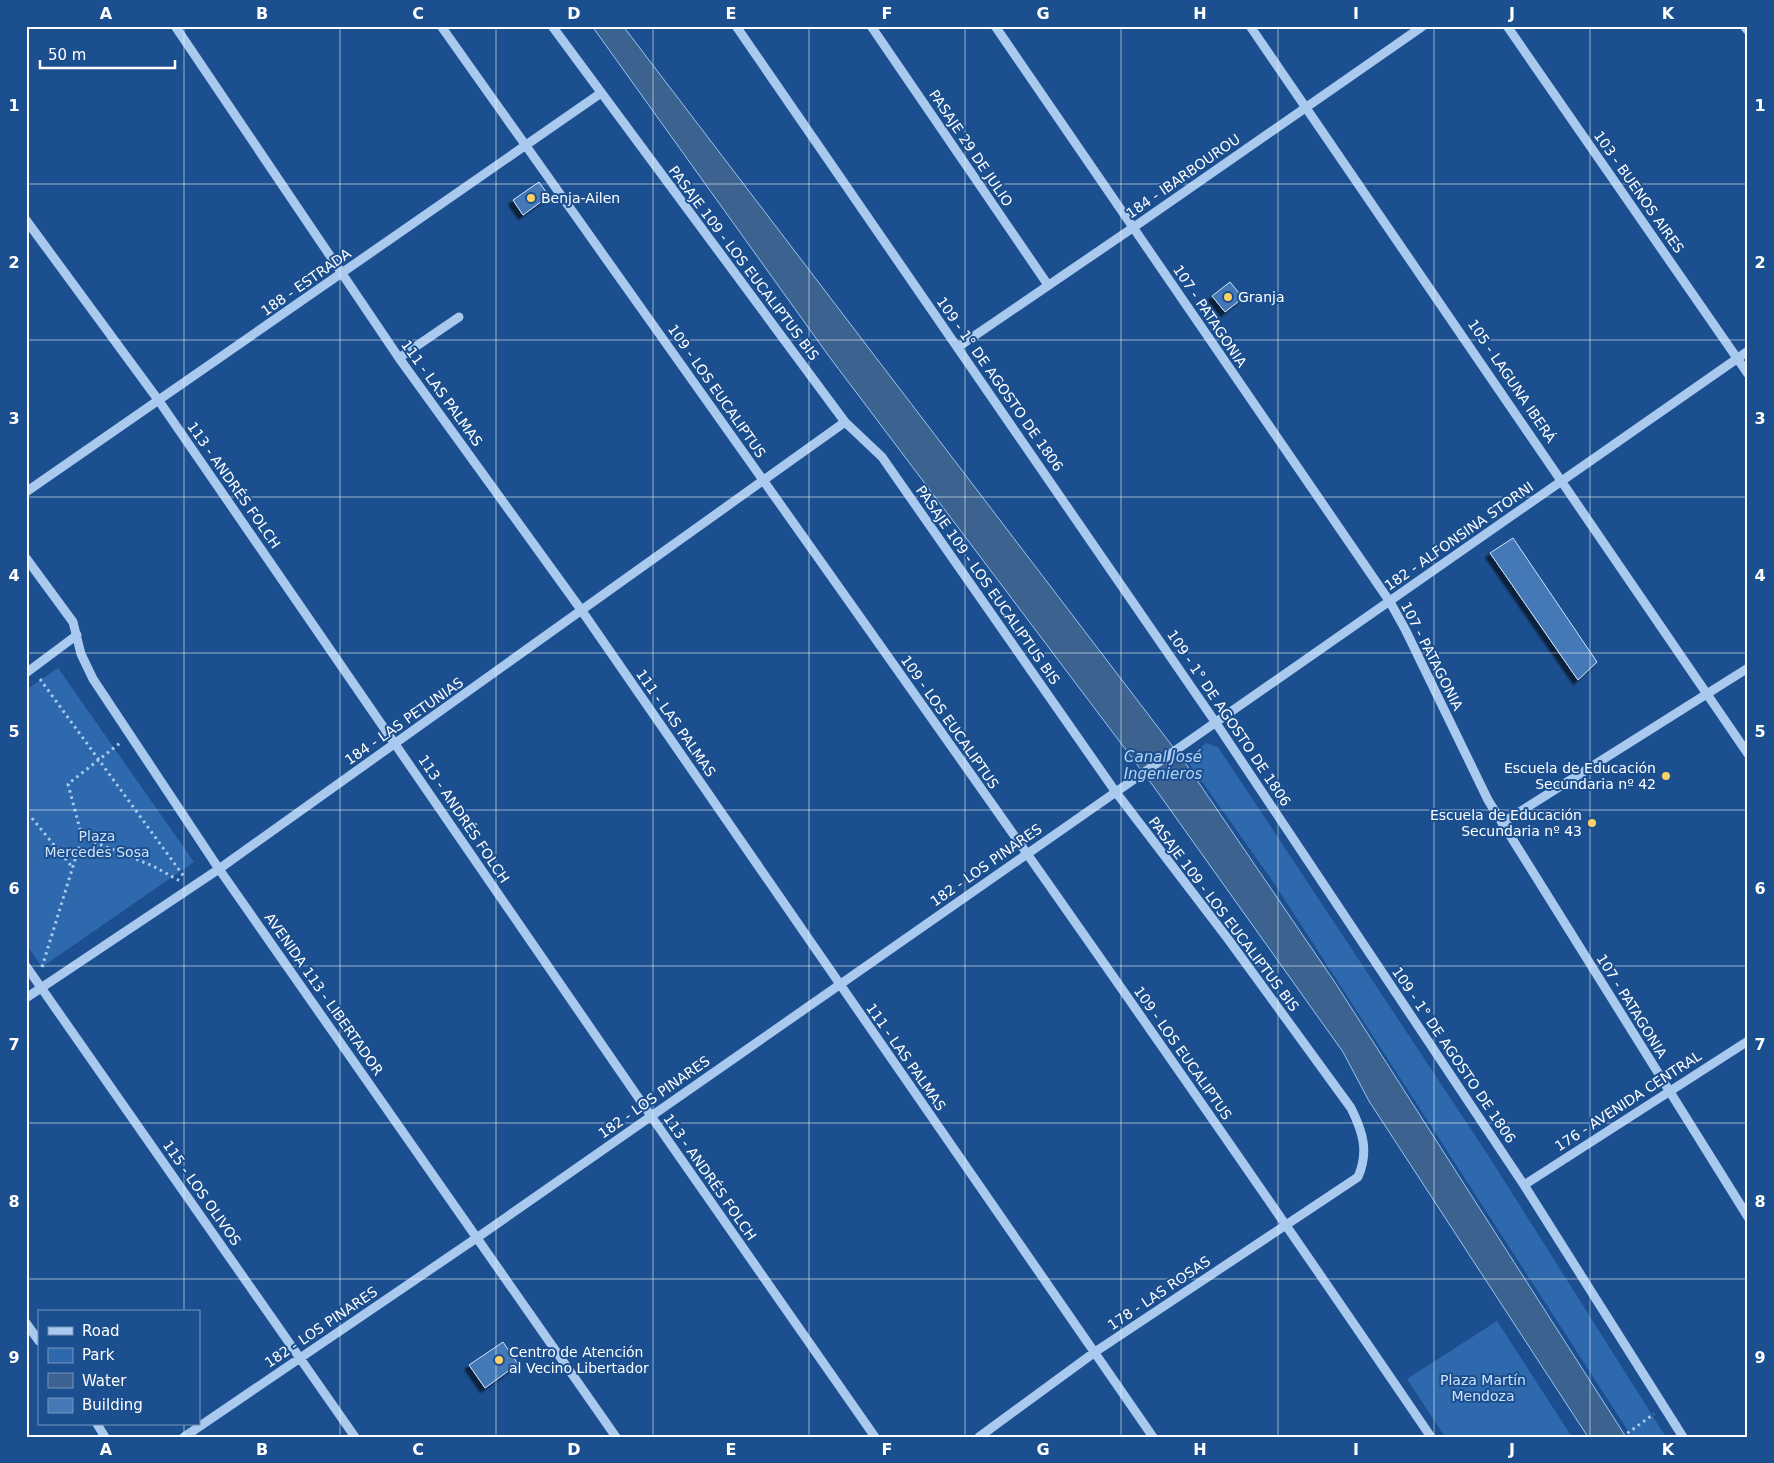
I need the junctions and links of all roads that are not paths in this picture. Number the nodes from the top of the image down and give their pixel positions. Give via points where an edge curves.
1 (175, 26) edge
2 (441, 26) edge
3 (552, 26) edge
4 (736, 26) edge
5 (871, 26) edge
6 (995, 26) edge
7 (1250, 26) edge
8 (1422, 26) edge
9 (1507, 26) edge
10 (1744, 26) edge
11 (1748, 31) edge
12 (601, 93) junction
13 (1307, 107) junction
14 (525, 144) junction
15 (26, 220) edge
16 (1134, 228) junction
17 (341, 273) junction
18 (1048, 285) junction
19 (459, 317) dead end
20 (958, 346) junction
21 (1748, 351) edge
22 (399, 358) junction
23 (1737, 358) junction
24 (1748, 374) edge
25 (159, 401) junction
26 (845, 422) junction
27 (1563, 480) junction
28 (764, 482) junction
29 (26, 492) edge
30 (26, 558) edge
31 (1390, 602) junction
32 (582, 611) junction
33 (77, 635) junction
34 (1748, 668) edge
35 (29, 670) edge
36 (1709, 694) junction
37 (1216, 723) junction
38 (396, 744) junction
39 (1748, 754) edge
40 (1137, 776) joint
41 (1115, 791) junction
42 (1502, 823) junction
43 (1027, 854) junction
44 (219, 869) junction
45 (26, 966) edge
46 (838, 985) junction
47 (41, 987) junction
48 (26, 998) edge
49 (1748, 1041) edge
50 (1669, 1091) junction
51 (651, 1116) junction
52 (1358, 1177) joint
53 (1524, 1185) junction
54 (1748, 1217) edge
55 (1287, 1224) junction
56 (478, 1236) junction
57 (26, 1323) edge
58 (38, 1340) edge
59 (1095, 1352) junction
60 (300, 1358) junction
61 (98, 1426) edge
62 (105, 1437) edge
63 (184, 1437) edge
64 (355, 1437) edge
65 (616, 1437) edge
66 (875, 1437) edge
67 (979, 1437) edge
68 (1154, 1437) edge
69 (1431, 1437) edge
70 (1683, 1437) edge

1 - 17 street, 111 - LAS PALMAS
2 - 14 street, 109 - LOS EUCALIPTUS
3 - 12 street, PASAJE 109 - LOS EUCALIPTUS BIS
4 - 20 street, 109 - 1° DE AGOSTO DE 1806
5 - 18 street, PASAJE 29 DE JULIO
6 - 16 street, 107 - PATAGONIA
7 - 13 street, 105 - LAGUNA IBERÁ
8 - 13 street, 184 - IBARBOUROU
9 - 23 street, 103 - BUENOS AIRES
10 - 11 street
12 - 14 street, 188 - ESTRADA
12 - 26 street, PASAJE 109 - LOS EUCALIPTUS BIS
13 - 16 street, 184 - IBARBOUROU
13 - 27 street, 105 - LAGUNA IBERÁ
14 - 17 street, 188 - ESTRADA
14 - 28 street, 109 - LOS EUCALIPTUS
15 - 25 street, 113 - ANDRÉS FOLCH
16 - 18 street, 184 - IBARBOUROU
16 - 31 street, 107 - PATAGONIA
17 - 22 street, 111 - LAS PALMAS
17 - 25 street, 188 - ESTRADA
18 - 20 street, 184 - IBARBOUROU
19 - 22 street
20 - 37 street, 109 - 1° DE AGOSTO DE 1806
21 - 23 street, 182 - ALFONSINA STORNI
22 - 32 street, 111 - LAS PALMAS
23 - 24 street, 103 - BUENOS AIRES
23 - 27 street, 182 - ALFONSINA STORNI
25 - 29 street, 188 - ESTRADA
25 - 38 street, 113 - ANDRÉS FOLCH
26 - 28 street, 184 - LAS PETUNIAS
26 - 41 street, PASAJE 109 - LOS EUCALIPTUS BIS via 882,457
27 - 31 street, 182 - ALFONSINA STORNI
27 - 36 street, 105 - LAGUNA IBERÁ
28 - 32 street, 184 - LAS PETUNIAS
28 - 43 street, 109 - LOS EUCALIPTUS
30 - 33 street, AVENIDA 113 - LIBERTADOR via 73,622
31 - 37 street, 182 - ALFONSINA STORNI
31 - 42 street, 107 - PATAGONIA
32 - 38 street, 184 - LAS PETUNIAS
32 - 46 street, 111 - LAS PALMAS
33 - 35 street
33 - 44 street, AVENIDA 113 - LIBERTADOR via 84,663
34 - 36 street
36 - 39 street, 105 - LAGUNA IBERÁ
36 - 42 street
37 - 40 street, 182 - ALFONSINA STORNI
37 - 53 street, 109 - 1° DE AGOSTO DE 1806
38 - 44 street, 184 - LAS PETUNIAS
38 - 51 street, 113 - ANDRÉS FOLCH
40 - 41 street, 182 - LOS PINARES
41 - 43 street, 182 - LOS PINARES
41 - 52 street, PASAJE 109 - LOS EUCALIPTUS BIS via 1351,1108 1365,1148
42 - 50 street, 107 - PATAGONIA
43 - 46 street, 182 - LOS PINARES
43 - 55 street, 109 - LOS EUCALIPTUS
44 - 47 street, 184 - LAS PETUNIAS
44 - 56 street, AVENIDA 113 - LIBERTADOR
45 - 47 street, 115 - LOS OLIVOS
46 - 51 street, 182 - LOS PINARES
46 - 59 street, 111 - LAS PALMAS
47 - 48 street, 184 - LAS PETUNIAS
47 - 60 street, 115 - LOS OLIVOS
49 - 50 street, 176 - AVENIDA CENTRAL
50 - 53 street, 176 - AVENIDA CENTRAL
50 - 54 street, 107 - PATAGONIA
51 - 56 street, 182 - LOS PINARES
51 - 66 street, 113 - ANDRÉS FOLCH
52 - 55 street, 178 - LAS ROSAS
53 - 70 street, 109 - 1° DE AGOSTO DE 1806
55 - 59 street, 178 - LAS ROSAS
55 - 69 street, 109 - LOS EUCALIPTUS
56 - 60 street, 182 - LOS PINARES
56 - 65 street, AVENIDA 113 - LIBERTADOR
57 - 58 street
59 - 67 street, 178 - LAS ROSAS
59 - 68 street, 111 - LAS PALMAS
60 - 63 street, 182 - LOS PINARES
60 - 64 street, 115 - LOS OLIVOS
61 - 62 street

